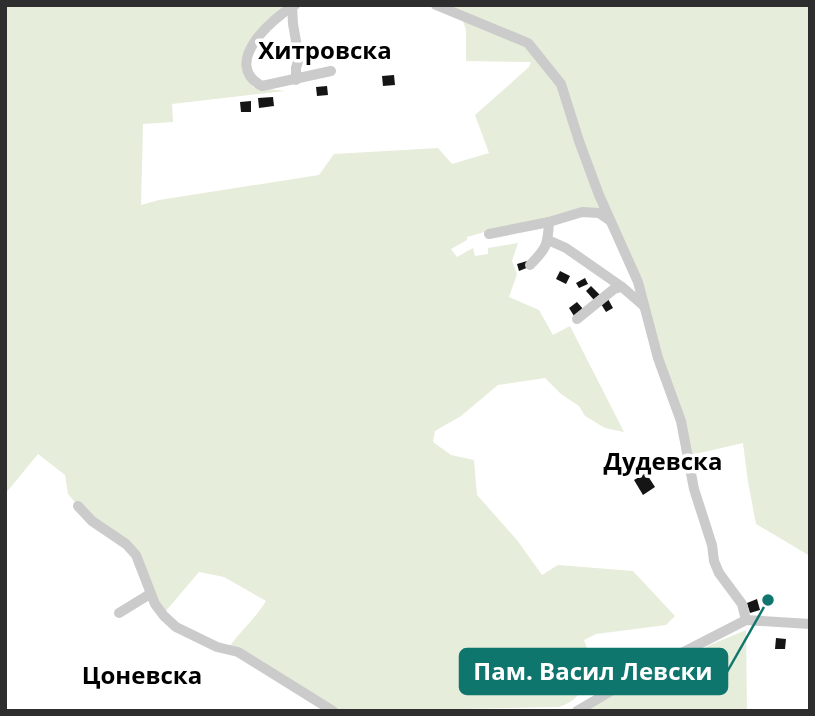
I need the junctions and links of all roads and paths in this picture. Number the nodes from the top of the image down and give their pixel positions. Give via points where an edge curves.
1 (436, 5) edge
2 (294, 6) edge
3 (331, 71) dead end
4 (296, 80) junction
5 (610, 221) junction
6 (549, 222) junction
7 (489, 234) dead end
8 (548, 240) junction
9 (530, 265) dead end
10 (622, 287) junction
11 (644, 306) junction
12 (577, 319) dead end
13 (78, 506) dead end
14 (150, 594) junction
15 (120, 613) dead end
16 (747, 620) junction
17 (810, 624) edge
18 (333, 711) edge
19 (577, 711) edge

1 - 5 street via 528,43 561,84
2 - 4 street via 299,58
2 - 4 street via 257,36 246,69 250,80 262,86
3 - 4 street
5 - 6 street via 599,213 582,212
5 - 11 street
6 - 7 street
6 - 8 street
8 - 9 street
8 - 10 street
10 - 11 street
10 - 12 street
11 - 16 street via 681,421 714,561
13 - 14 street via 136,555
14 - 15 street
14 - 18 street via 176,627 238,652
16 - 17 street
16 - 19 street

